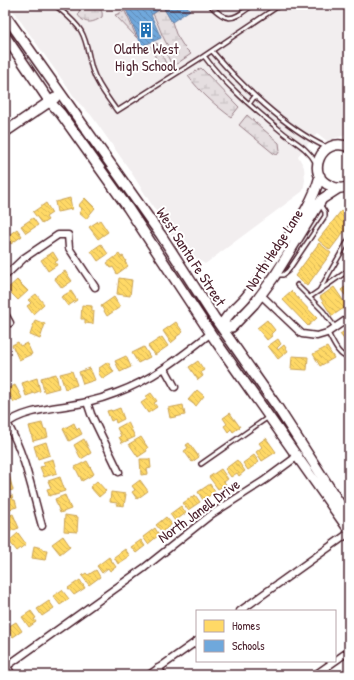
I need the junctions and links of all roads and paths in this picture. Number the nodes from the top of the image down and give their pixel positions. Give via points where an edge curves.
1 (55, 5) edge
2 (210, 5) edge
3 (254, 5) edge
4 (280, 5) edge
5 (5, 15) edge
6 (5, 36) edge
7 (212, 51) junction
8 (204, 56) junction
9 (61, 94) junction
10 (256, 96) junction
11 (50, 102) junction
12 (249, 104) junction
13 (5, 132) edge
14 (349, 137) edge
15 (331, 147) junction
16 (349, 147) edge
17 (317, 166) junction
18 (320, 176) junction
19 (346, 187) edge
20 (349, 239) edge
21 (349, 270) edge
22 (5, 276) edge
23 (297, 285) dead end
24 (96, 287) dead end
25 (318, 291) junction
26 (261, 295) junction
27 (310, 298) junction
28 (5, 314) edge
29 (349, 318) edge
30 (10, 323) dead end
31 (221, 327) junction
32 (335, 327) junction
33 (328, 332) junction
34 (211, 333) junction
35 (349, 358) edge
36 (165, 369) junction
37 (175, 387) dead end
38 (87, 402) junction
39 (269, 417) junction
40 (6, 424) edge
41 (305, 451) junction
42 (297, 456) junction
43 (201, 464) dead end
44 (118, 472) dead end
45 (349, 518) edge
46 (42, 526) dead end
47 (349, 530) edge
48 (349, 533) edge
49 (241, 610) edge
50 (196, 642) edge
51 (349, 651) edge
52 (336, 660) edge
53 (334, 662) edge
54 (6, 664) edge
55 (158, 668) junction
56 (12, 675) edge
57 (148, 675) edge
58 (163, 675) edge
59 (315, 675) edge

1 - 8 lane via 82,32 95,78 117,111
2 - 3 lane via 221,16 230,18 238,16
4 - 7 lane
5 - 9 street, West Santa Fe Street
6 - 11 street, West Santa Fe Street
7 - 8 lane
7 - 10 lane
8 - 12 lane via 218,74
9 - 11 street
9 - 31 street, West Santa Fe Street via 158,230
10 - 12 lane
10 - 15 lane via 312,141
11 - 13 street
11 - 34 street, West Santa Fe Street via 128,208
12 - 17 lane via 280,131 308,150
14 - 15 street
15 - 16 street
15 - 17 street via 322,152
17 - 18 street
18 - 19 street via 327,185
18 - 31 street, North Hedge Lane via 316,190 299,220 246,298 225,319
19 - 26 street, North Hedge Lane via 326,196
20 - 25 lane
21 - 25 lane
22 - 24 street via 24,258 58,235 68,235 69,248
23 - 27 lane
25 - 27 lane
26 - 31 street, North Hedge Lane via 232,327
26 - 33 street via 302,334 317,336
27 - 32 lane via 323,310
28 - 30 street
29 - 32 street
31 - 34 street
31 - 41 street, West Santa Fe Street
32 - 33 street
33 - 35 lane via 339,352
34 - 36 street
34 - 39 street, West Santa Fe Street
36 - 37 street
36 - 38 street via 117,393
38 - 40 street via 31,413
38 - 44 street via 90,414
39 - 42 street, West Santa Fe Street
39 - 43 lane
40 - 46 street via 19,447
41 - 42 street, North Janell Drive
41 - 45 street, West Santa Fe Street
42 - 47 street, West Santa Fe Street
42 - 54 street, North Janell Drive via 212,514 159,557
48 - 49 street
50 - 55 street
51 - 52 street
53 - 59 street
54 - 56 street
55 - 57 street
55 - 58 street

